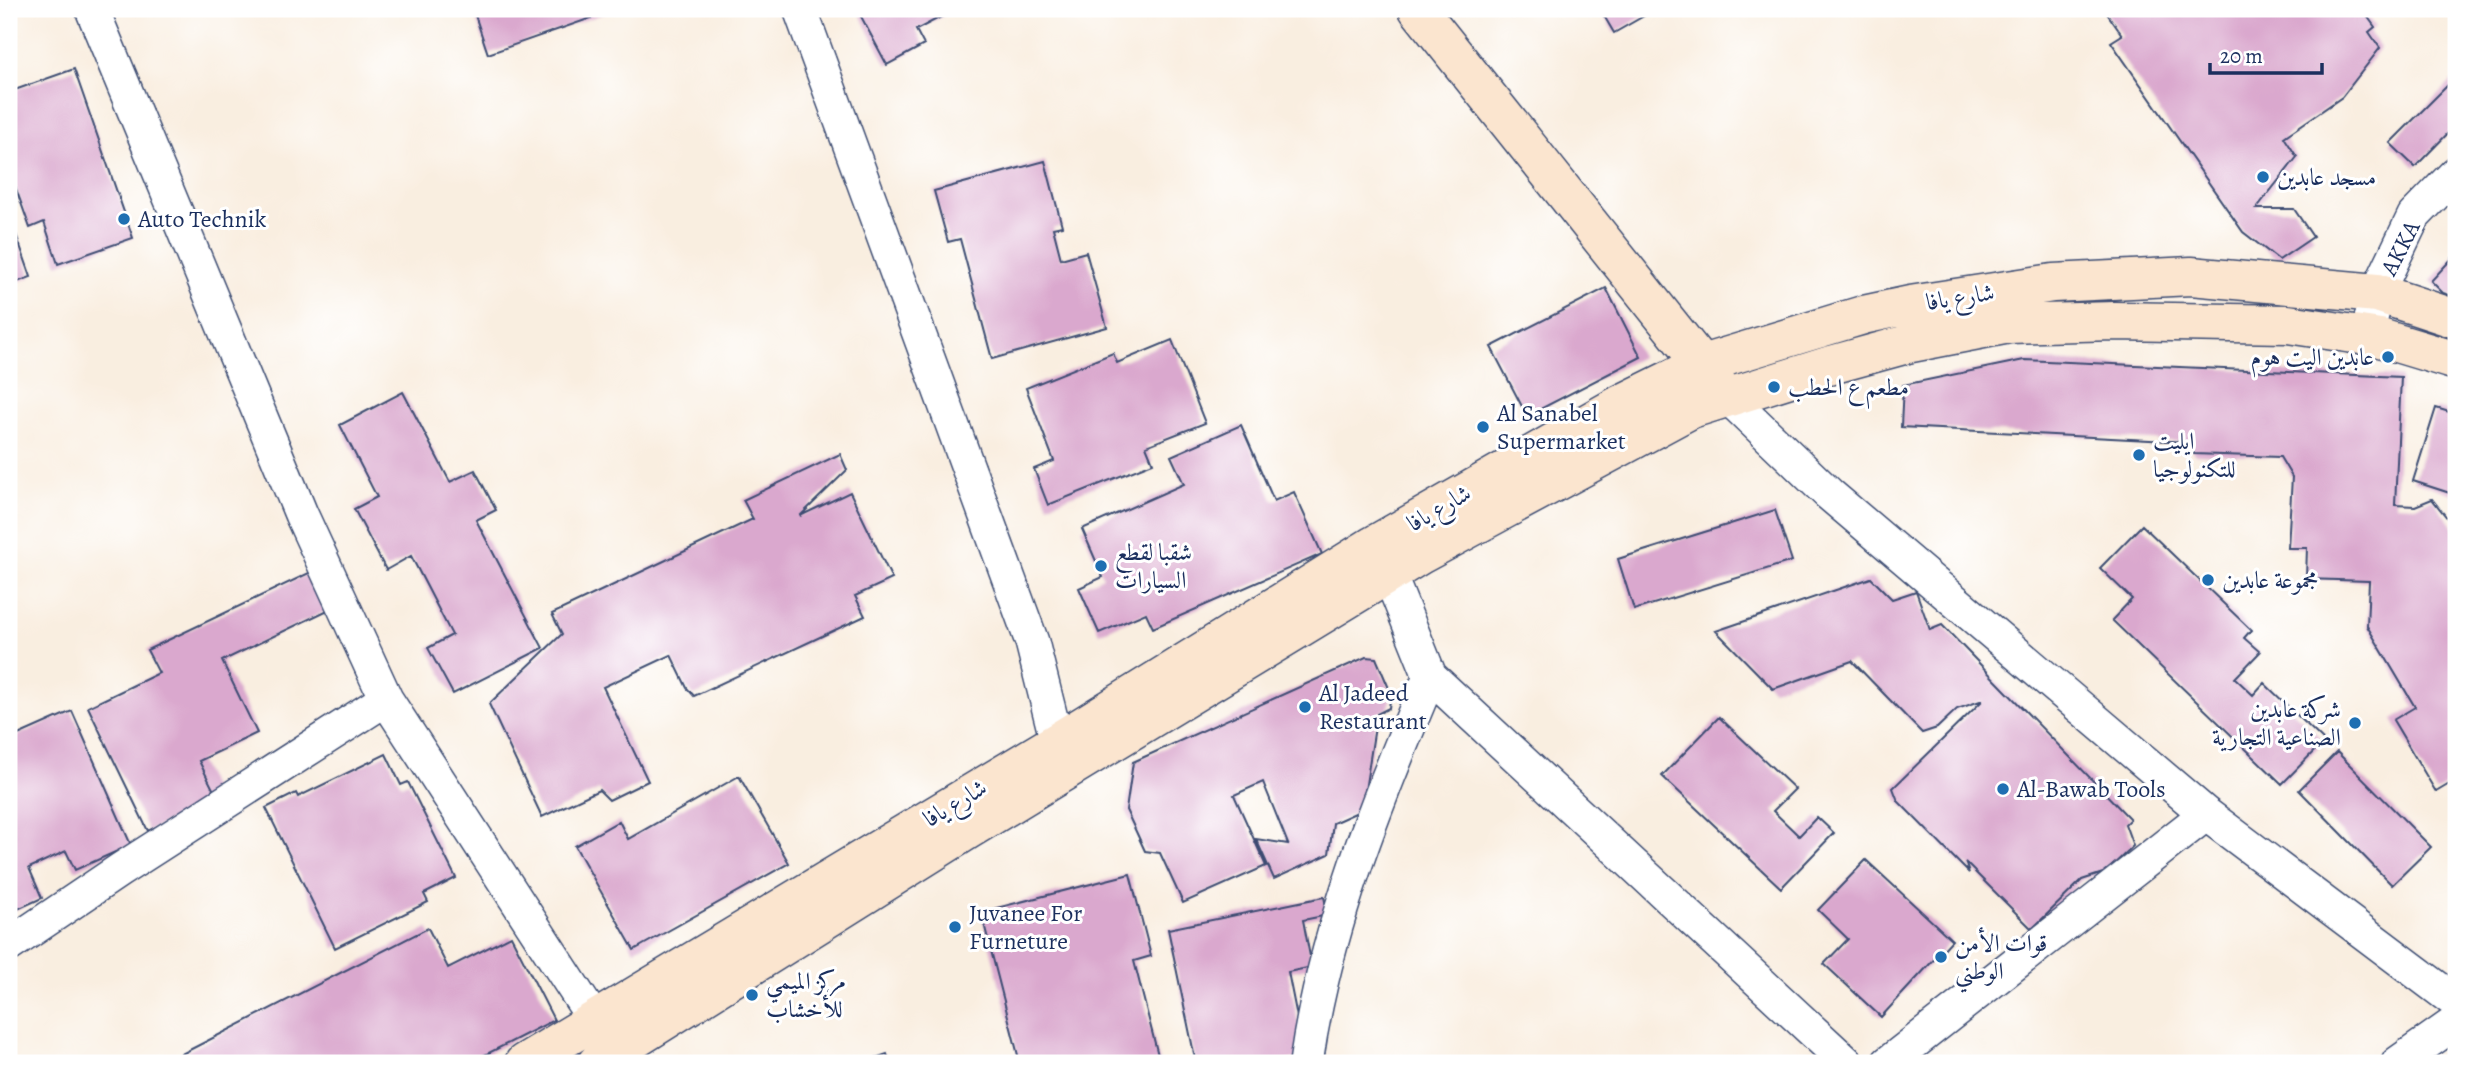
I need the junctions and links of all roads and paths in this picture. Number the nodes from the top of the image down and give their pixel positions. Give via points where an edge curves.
1 (93, 9) edge
2 (800, 9) edge
3 (1418, 9) edge
4 (2456, 173) edge
5 (2377, 293) junction
6 (2456, 319) edge
7 (2367, 336) junction
8 (2456, 361) edge
9 (1702, 364) junction
10 (1728, 397) junction
11 (1389, 574) junction
12 (1430, 676) junction
13 (386, 699) junction
14 (1057, 742) junction
15 (2207, 814) junction
16 (9, 946) edge
17 (2456, 1002) edge
18 (595, 1021) junction
19 (2456, 1022) edge
20 (524, 1063) edge
21 (597, 1063) edge
22 (1306, 1063) edge
23 (1847, 1063) edge
24 (1888, 1063) edge
25 (2398, 1063) edge

1 - 13 street via 301,514
2 - 14 street via 1032,642
3 - 9 main road
4 - 5 street, AKKA via 2414,216
5 - 6 main road, شارع يافا
5 - 7 street, AKKA
5 - 9 main road, شارع يافا via 2191,276 2053,283 1863,315
7 - 8 main road, شارع يافا
7 - 10 main road, شارع يافا via 2288,324 2009,324 1911,343
9 - 10 main road
9 - 14 main road, شارع يافا via 1620,404 1374,545
10 - 11 main road, شارع يافا via 1691,409
10 - 15 street via 1829,494
11 - 12 street
11 - 21 main road, شارع يافا
12 - 22 street via 1398,750 1343,904
12 - 23 street
13 - 16 street
13 - 18 street
14 - 18 main road, شارع يافا
15 - 17 street
15 - 24 street
18 - 20 main road, شارع يافا
19 - 25 street

